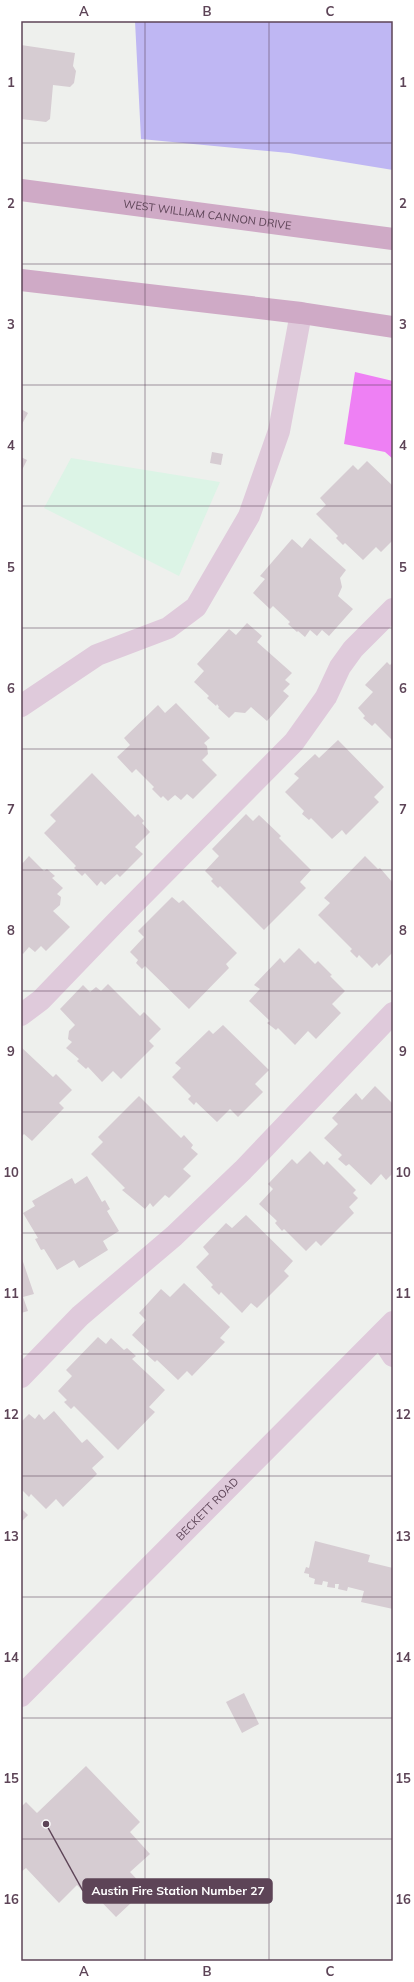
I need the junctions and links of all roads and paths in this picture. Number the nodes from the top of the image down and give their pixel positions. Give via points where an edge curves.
1 (21, 190) edge
2 (393, 239) edge
3 (21, 280) edge
4 (301, 313) junction
5 (393, 327) edge
6 (393, 609) edge
7 (21, 706) edge
8 (393, 1013) edge
9 (21, 1015) edge
10 (386, 1329) edge
11 (393, 1356) edge
12 (21, 1377) edge
13 (21, 1696) edge

1 - 2 main road, WEST WILLIAM CANNON DRIVE
3 - 4 main road
4 - 5 main road
4 - 7 street via 279,431 251,508 196,607 168,628 97,655
6 - 9 street via 340,667 326,697 294,742 41,1000
8 - 12 street via 237,1175 158,1250 80,1316
10 - 11 street
10 - 13 street, BECKETT ROAD

